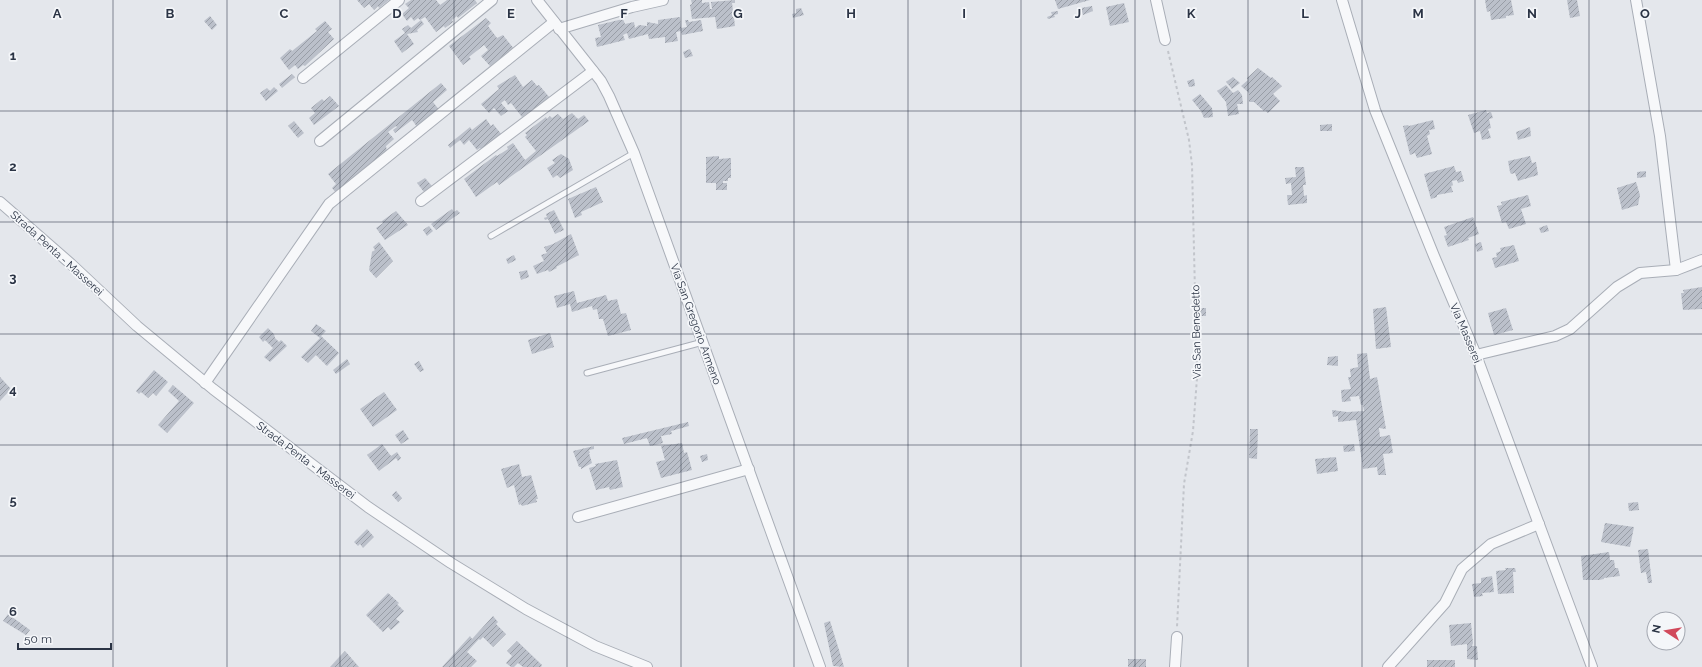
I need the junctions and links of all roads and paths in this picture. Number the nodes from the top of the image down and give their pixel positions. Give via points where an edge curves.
1 (399, 0) edge
2 (492, 0) edge
3 (537, 0) edge
4 (663, 0) edge
5 (1156, 0) edge
6 (1342, 0) edge
7 (1636, 0) edge
8 (557, 25) junction
9 (1165, 40) joint
10 (593, 71) junction
11 (303, 78) dead end
12 (320, 141) dead end
13 (634, 153) junction
14 (421, 201) dead end
15 (0, 202) edge
16 (491, 236) dead end
17 (1702, 260) edge
18 (1676, 270) junction
19 (703, 342) junction
20 (1476, 355) junction
21 (587, 373) dead end
22 (205, 383) junction
23 (749, 469) junction
24 (578, 517) dead end
25 (1539, 524) junction
26 (1177, 637) joint
27 (647, 667) edge
28 (820, 667) edge
29 (1175, 667) edge
30 (1388, 667) edge
31 (1592, 667) edge

1 - 11 street
2 - 12 street
3 - 8 street, Via San Gregorio Armeno
4 - 8 street
5 - 9 street
6 - 20 street, Via Masserei via 1375,110
7 - 18 street via 1660,136
8 - 10 street, Via San Gregorio Armeno
8 - 22 street via 329,204
9 - 26 path, Via San Benedetto via 1189,140 1192,165 1197,378 1193,431 1184,484
10 - 13 street, Via San Gregorio Armeno via 609,96
10 - 14 street
13 - 16 lane
13 - 19 street, Via San Gregorio Armeno
15 - 22 street, Strada Penta - Masserei via 137,326
17 - 18 street
18 - 20 street via 1640,273 1617,286 1570,329 1555,336
19 - 21 lane
19 - 23 street, Via San Gregorio Armeno
20 - 25 street, Via Masserei
22 - 27 street, Strada Penta - Masserei via 368,507 451,563 526,609 595,646
23 - 24 street
23 - 28 street, Via San Gregorio Armeno
25 - 30 street via 1491,544 1462,569 1445,603
25 - 31 street, Via Masserei
26 - 29 street

